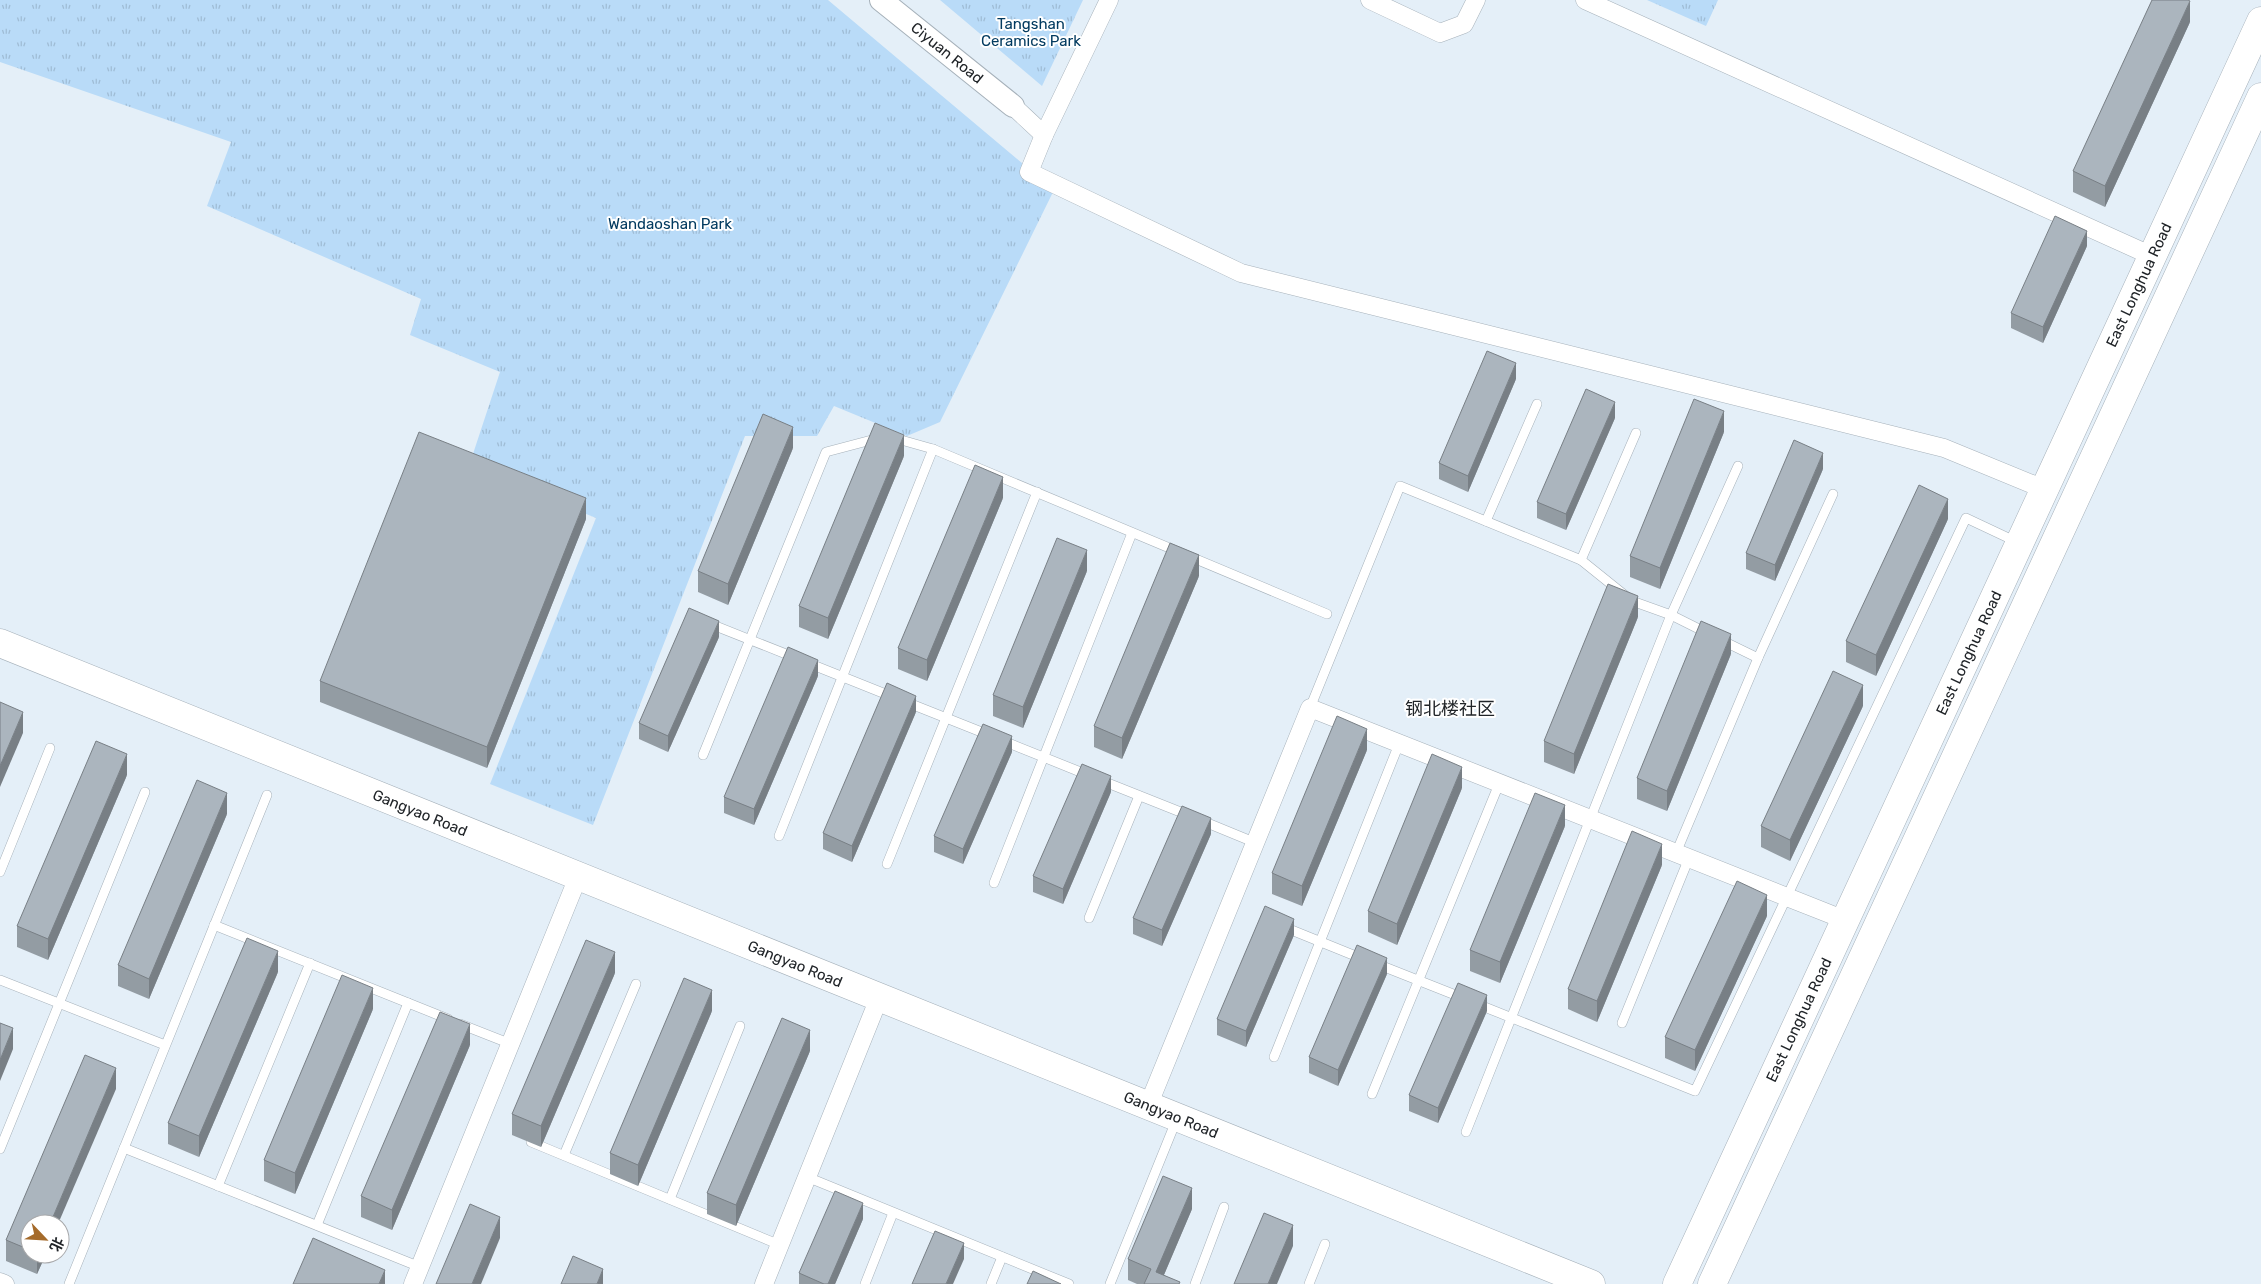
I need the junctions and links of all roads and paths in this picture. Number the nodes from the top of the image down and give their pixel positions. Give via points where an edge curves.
1 (881, 0) edge
2 (1109, 0) edge
3 (1370, 0) edge
4 (1476, 0) edge
5 (1585, 0) edge
6 (2261, 21) edge
7 (2261, 97) edge
8 (1012, 106) joint
9 (1044, 135) junction
10 (2152, 256) junction
11 (1538, 404) dead end
12 (1636, 433) dead end
13 (933, 449) junction
14 (1738, 466) dead end
15 (2044, 490) junction
16 (1037, 492) junction
17 (1833, 494) dead end
18 (1486, 521) junction
19 (1132, 533) junction
20 (2020, 543) junction
21 (1581, 560) junction
22 (1327, 614) dead end
23 (1671, 615) junction
24 (697, 618) edge
25 (751, 640) junction
26 (0, 643) edge
27 (1758, 658) junction
28 (842, 676) junction
29 (1310, 708) junction
30 (946, 718) junction
31 (1399, 744) junction
32 (50, 748) dead end
33 (703, 754) dead end
34 (1043, 757) junction
35 (1499, 784) junction
36 (145, 792) dead end
37 (267, 795) dead end
38 (1139, 796) junction
39 (1590, 820) junction
40 (779, 836) dead end
41 (1256, 842) junction
42 (1682, 856) junction
43 (887, 864) dead end
44 (0, 872) edge
45 (578, 877) junction
46 (994, 883) dead end
47 (1785, 897) junction
48 (1089, 918) dead end
49 (1845, 920) junction
50 (214, 924) junction
51 (1275, 924) edge
52 (1318, 941) junction
53 (310, 963) junction
54 (0, 980) edge
55 (1417, 980) junction
56 (636, 984) dead end
57 (879, 998) junction
58 (59, 1003) junction
59 (408, 1003) junction
60 (1511, 1018) junction
61 (1622, 1023) dead end
62 (740, 1026) dead end
63 (511, 1044) junction
64 (165, 1045) junction
65 (1274, 1057) dead end
66 (1372, 1094) dead end
67 (1148, 1106) junction
68 (1178, 1118) junction
69 (1466, 1132) dead end
70 (522, 1138) edge
71 (124, 1148) junction
72 (0, 1149) edge
73 (564, 1155) junction
74 (807, 1177) junction
75 (218, 1186) junction
76 (670, 1199) junction
77 (1224, 1207) dead end
78 (893, 1213) junction
79 (317, 1225) junction
80 (1325, 1244) dead end
81 (780, 1245) junction
82 (1002, 1256) junction
83 (420, 1267) junction
84 (0, 1282) edge
85 (5, 1284) edge
86 (69, 1284) edge
87 (413, 1284) edge
88 (764, 1284) edge
89 (865, 1284) edge
90 (991, 1284) edge
91 (1069, 1284) edge
92 (1110, 1284) edge
93 (1195, 1284) edge
94 (1309, 1284) edge
95 (1591, 1284) edge
96 (1677, 1284) edge
97 (1712, 1284) edge

1 - 8 street, Ciyuan Road
2 - 9 street
3 - 4 street via 1440,33 1464,24
5 - 10 street
6 - 10 main road, East Longhua Road
7 - 97 main road, East Longhua Road
8 - 9 street
9 - 15 street via 1029,172 1241,273 1944,448
10 - 15 main road, East Longhua Road
11 - 18 lane
12 - 21 lane
13 - 16 lane
13 - 25 lane via 888,436 826,452
13 - 28 lane
14 - 23 lane
15 - 20 main road, East Longhua Road
16 - 19 lane
16 - 30 lane
17 - 27 lane
18 - 21 lane
18 - 29 lane via 1400,486
19 - 22 lane
19 - 34 lane
20 - 47 lane via 1966,518
20 - 49 main road, East Longhua Road
21 - 23 lane via 1632,601
23 - 27 lane
23 - 39 lane
24 - 25 lane
25 - 28 lane
25 - 33 lane
26 - 45 main road, Gangyao Road
27 - 42 lane
28 - 30 lane
28 - 40 lane
29 - 31 street
29 - 41 street
30 - 34 lane
30 - 43 lane
31 - 35 street
31 - 52 lane
32 - 44 lane
34 - 38 lane
34 - 46 lane
35 - 39 street
35 - 55 lane
36 - 58 lane
37 - 50 lane
38 - 41 lane
38 - 48 lane
39 - 42 street
39 - 60 lane
41 - 67 street
42 - 47 street
42 - 61 lane
45 - 57 main road, Gangyao Road
45 - 63 street
47 - 49 street
47 - 60 lane via 1695,1091
49 - 96 main road, East Longhua Road
50 - 53 lane
50 - 64 lane
51 - 52 lane
52 - 55 lane
52 - 65 lane
53 - 59 lane
53 - 75 lane
54 - 58 lane
55 - 60 lane
55 - 66 lane
56 - 73 lane
57 - 67 main road, Gangyao Road
57 - 74 street
58 - 64 lane
58 - 72 lane
59 - 63 lane
59 - 79 lane
60 - 69 lane
62 - 76 lane
63 - 83 street
64 - 71 lane
67 - 68 main road, Gangyao Road
68 - 92 lane
68 - 95 main road, Gangyao Road
70 - 73 lane
71 - 75 lane
71 - 86 lane
73 - 76 lane
74 - 78 lane
74 - 81 street
75 - 79 lane
76 - 81 lane
77 - 93 lane
78 - 82 lane
78 - 89 lane
79 - 83 lane
80 - 94 lane
81 - 88 street
82 - 90 lane
82 - 91 lane
83 - 87 street
84 - 85 street

